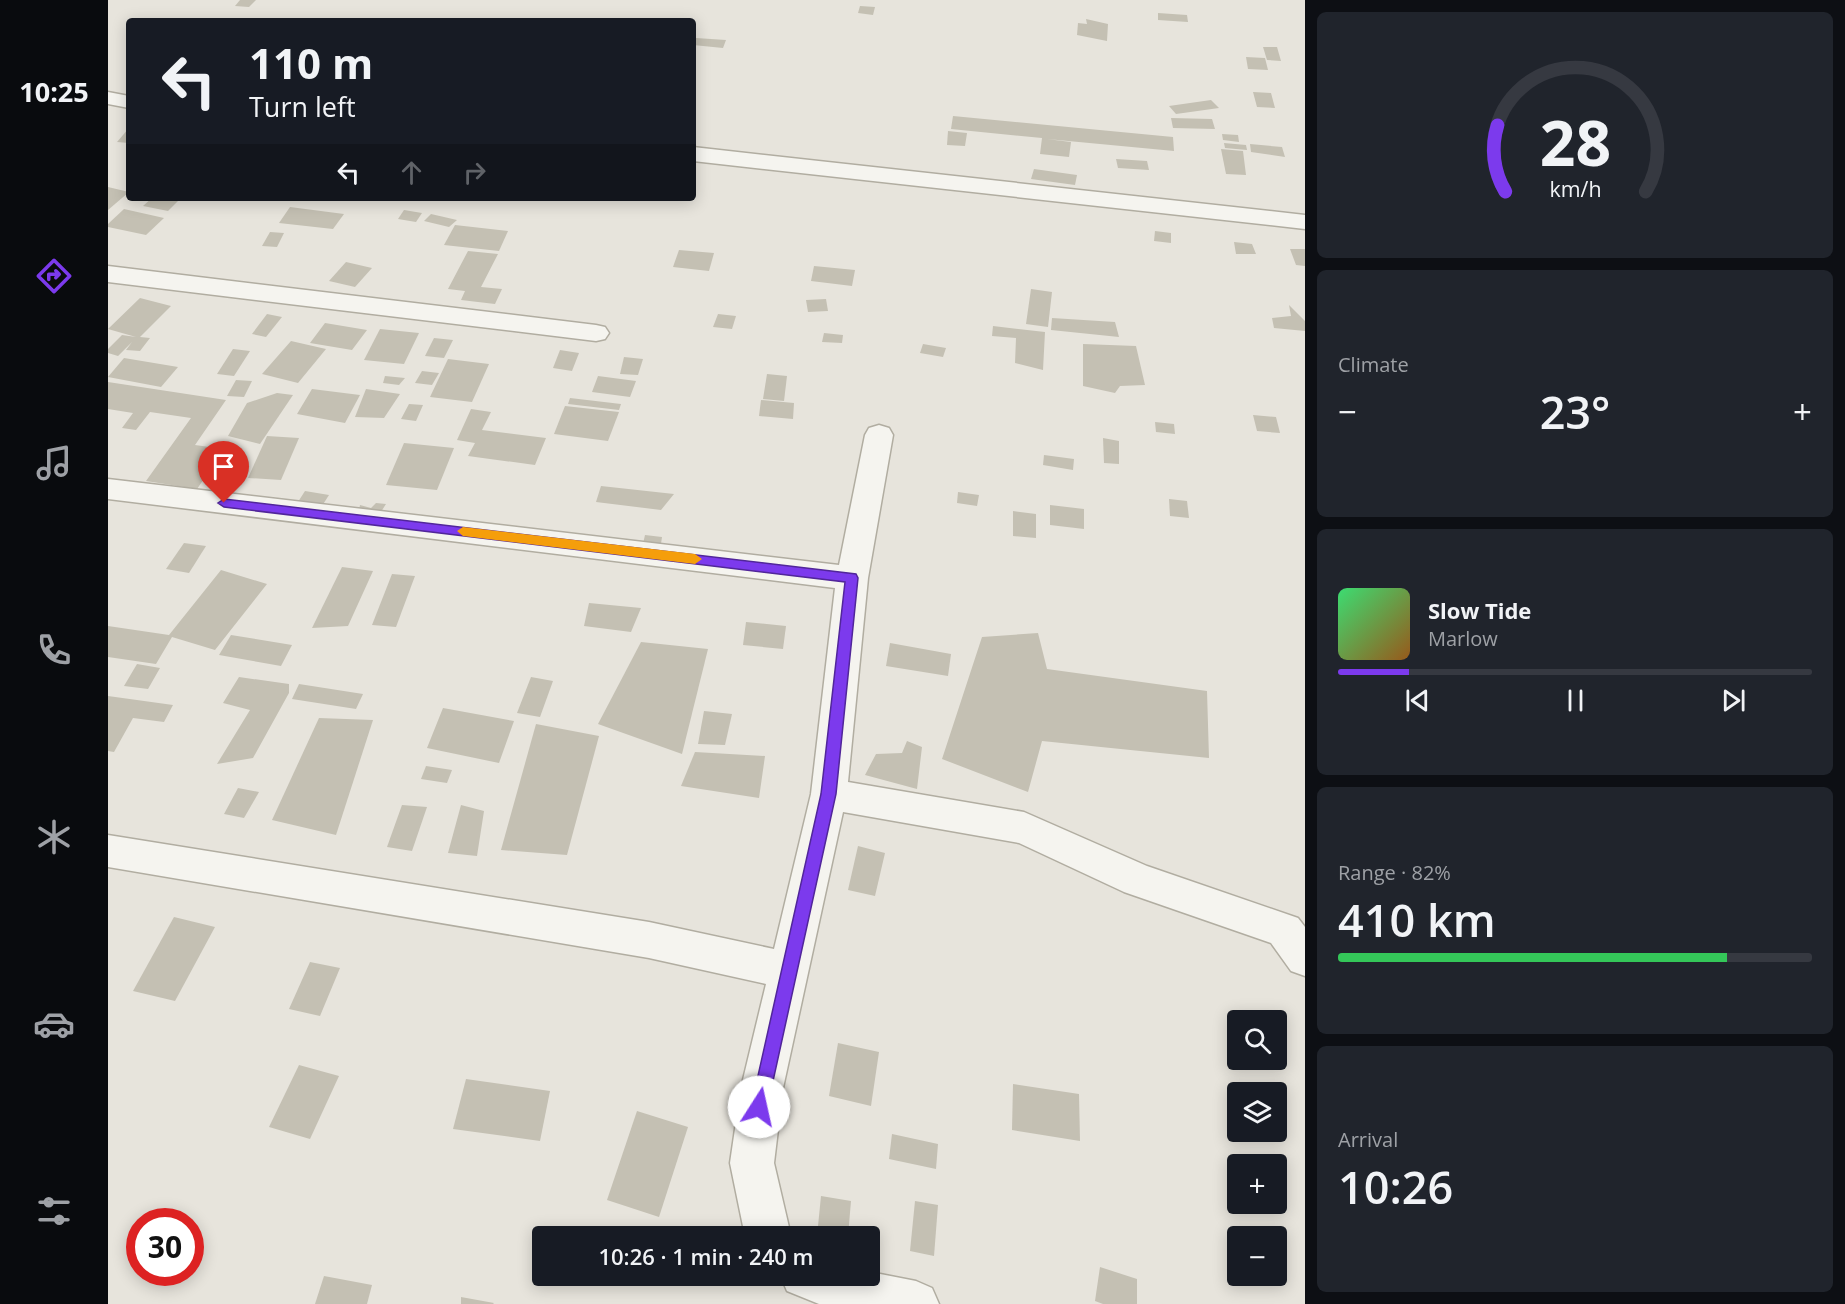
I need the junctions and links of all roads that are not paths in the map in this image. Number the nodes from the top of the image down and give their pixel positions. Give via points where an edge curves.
1 (108, 99) edge
2 (126, 102) edge
3 (696, 154) edge
4 (1305, 222) edge
5 (108, 274) edge
6 (596, 333) dead end
7 (879, 435) dead end
8 (108, 489) edge
9 (852, 578) junction
10 (829, 794) junction
11 (108, 851) edge
12 (1305, 958) edge
13 (789, 971) junction
14 (766, 1226) edge
15 (832, 1286) edge
16 (916, 1304) edge

1 - 2 street
3 - 4 street
5 - 6 street
7 - 9 street
8 - 9 street
9 - 10 street
10 - 12 street via 1024,828 1137,880 1284,930
10 - 13 street
11 - 13 street via 649,940
13 - 14 street via 762,1088 752,1162
15 - 16 street

